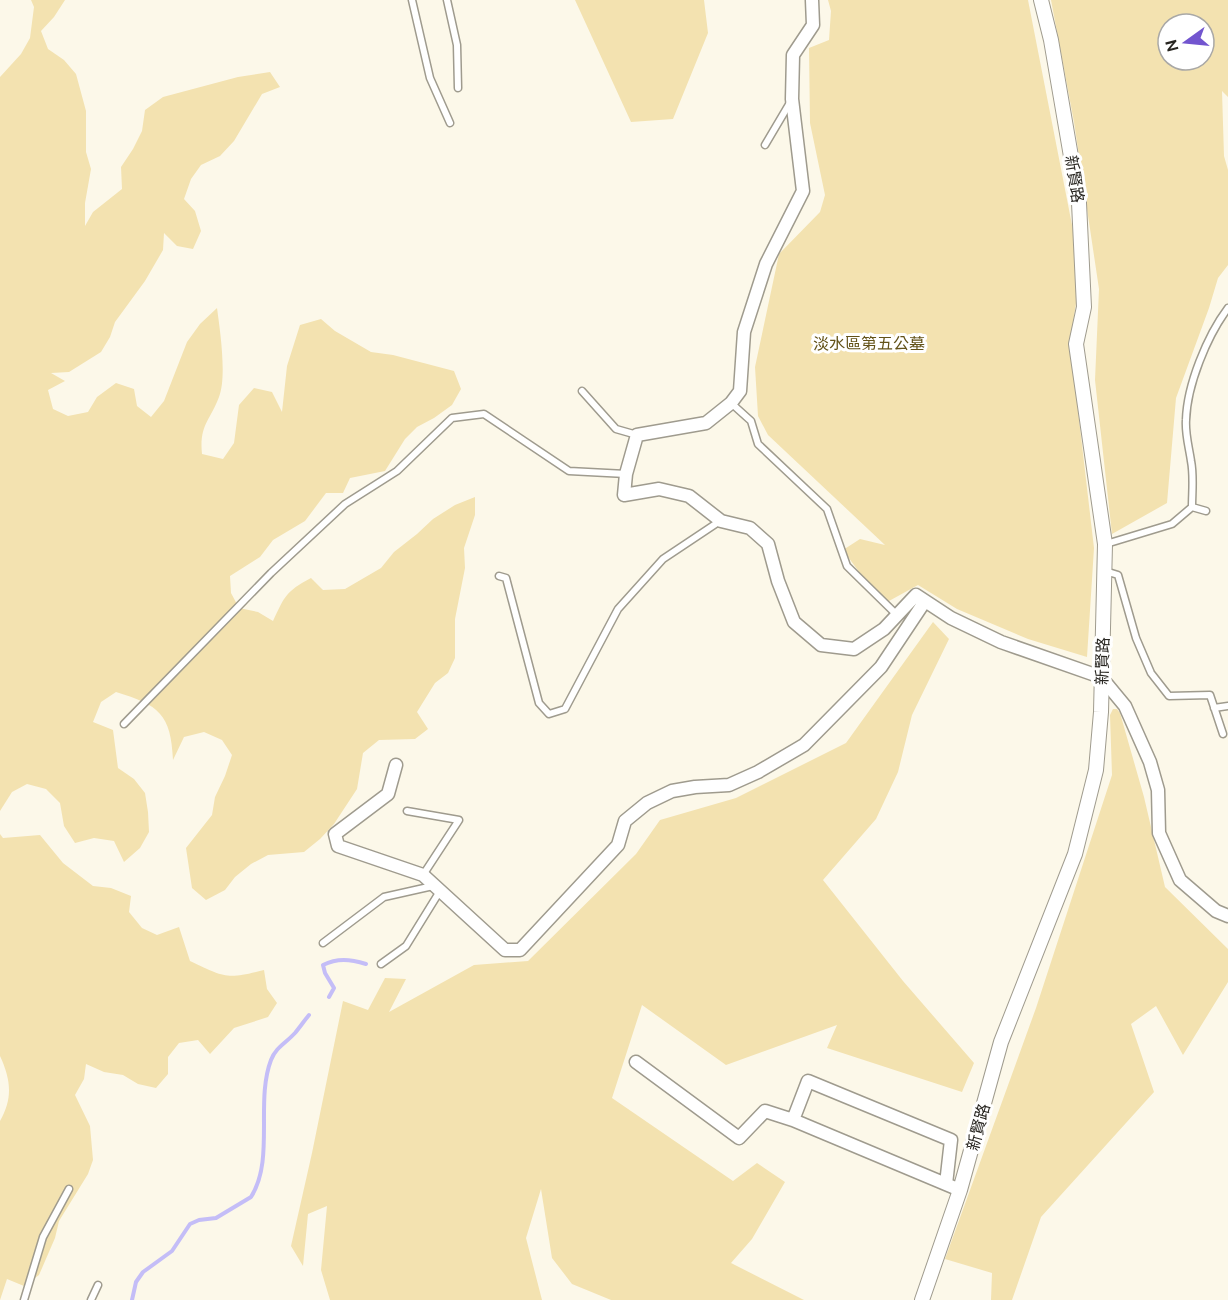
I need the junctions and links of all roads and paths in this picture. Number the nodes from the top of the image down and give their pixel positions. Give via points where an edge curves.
1 (412, 0) edge
2 (447, 0) edge
3 (812, 0) edge
4 (1041, 0) edge
5 (458, 88) dead end
6 (792, 99) junction
7 (450, 123) dead end
8 (765, 145) dead end
9 (1228, 308) edge
10 (582, 391) dead end
11 (731, 404) junction
12 (637, 435) junction
13 (626, 474) junction
14 (1192, 507) junction
15 (1206, 511) dead end
16 (721, 521) junction
17 (1105, 544) junction
18 (1105, 571) junction
19 (499, 576) dead end
20 (925, 601) junction
21 (897, 615) junction
22 (1101, 677) junction
23 (1228, 706) edge
24 (1214, 708) junction
25 (124, 724) dead end
26 (1222, 734) dead end
27 (396, 765) dead end
28 (407, 811) dead end
29 (423, 875) junction
30 (436, 888) junction
31 (1228, 916) edge
32 (322, 943) dead end
33 (381, 964) dead end
34 (636, 1062) dead end
35 (793, 1119) junction
36 (946, 1184) junction
37 (69, 1189) dead end
38 (960, 1190) junction
39 (98, 1285) dead end
40 (24, 1300) edge
41 (91, 1300) edge
42 (922, 1300) edge

1 - 7 lane via 430,78
2 - 5 lane via 457,45
3 - 6 street via 813,25 793,55
4 - 17 street, 新賢路 via 1079,202 1084,307 1076,344
6 - 8 lane
6 - 11 street via 803,191 766,264 744,332 740,392
9 - 14 lane via 1216,324 1195,373 1186,418
10 - 12 lane via 616,429
11 - 12 street via 706,423
11 - 21 lane via 751,421 758,444 827,509 847,566
12 - 13 street
13 - 16 street via 624,495 659,489 689,496
13 - 25 lane via 570,471 484,414 452,418 397,471 345,504 271,573
14 - 15 lane
14 - 17 lane via 1172,524
16 - 19 lane via 663,559 618,609 565,709 549,714 539,703 506,578
16 - 21 street via 750,528 768,544 794,622 821,645 854,649
17 - 18 street, 新賢路
18 - 22 street, 新賢路
18 - 24 lane via 1118,575 1136,638 1151,673 1169,696 1210,695
20 - 21 street via 916,595
20 - 22 street via 1001,642
20 - 30 street via 880,667 804,745 729,785 672,791 647,803 625,821 618,845 520,950 505,950
22 - 31 street via 1125,706 1150,762 1158,790 1159,832 1180,880 1216,911
22 - 38 street, 新賢路 via 1096,770 1075,854 1000,1042
23 - 24 lane
24 - 26 lane
27 - 29 street via 388,794 335,834 338,846
28 - 29 lane via 459,820
29 - 30 street
30 - 32 lane via 384,897
30 - 33 lane via 406,946
34 - 35 street via 739,1138 765,1111
35 - 36 street
35 - 36 street via 808,1081 951,1140
36 - 38 street
37 - 40 lane via 43,1237
38 - 42 street, 新賢路
39 - 41 lane

